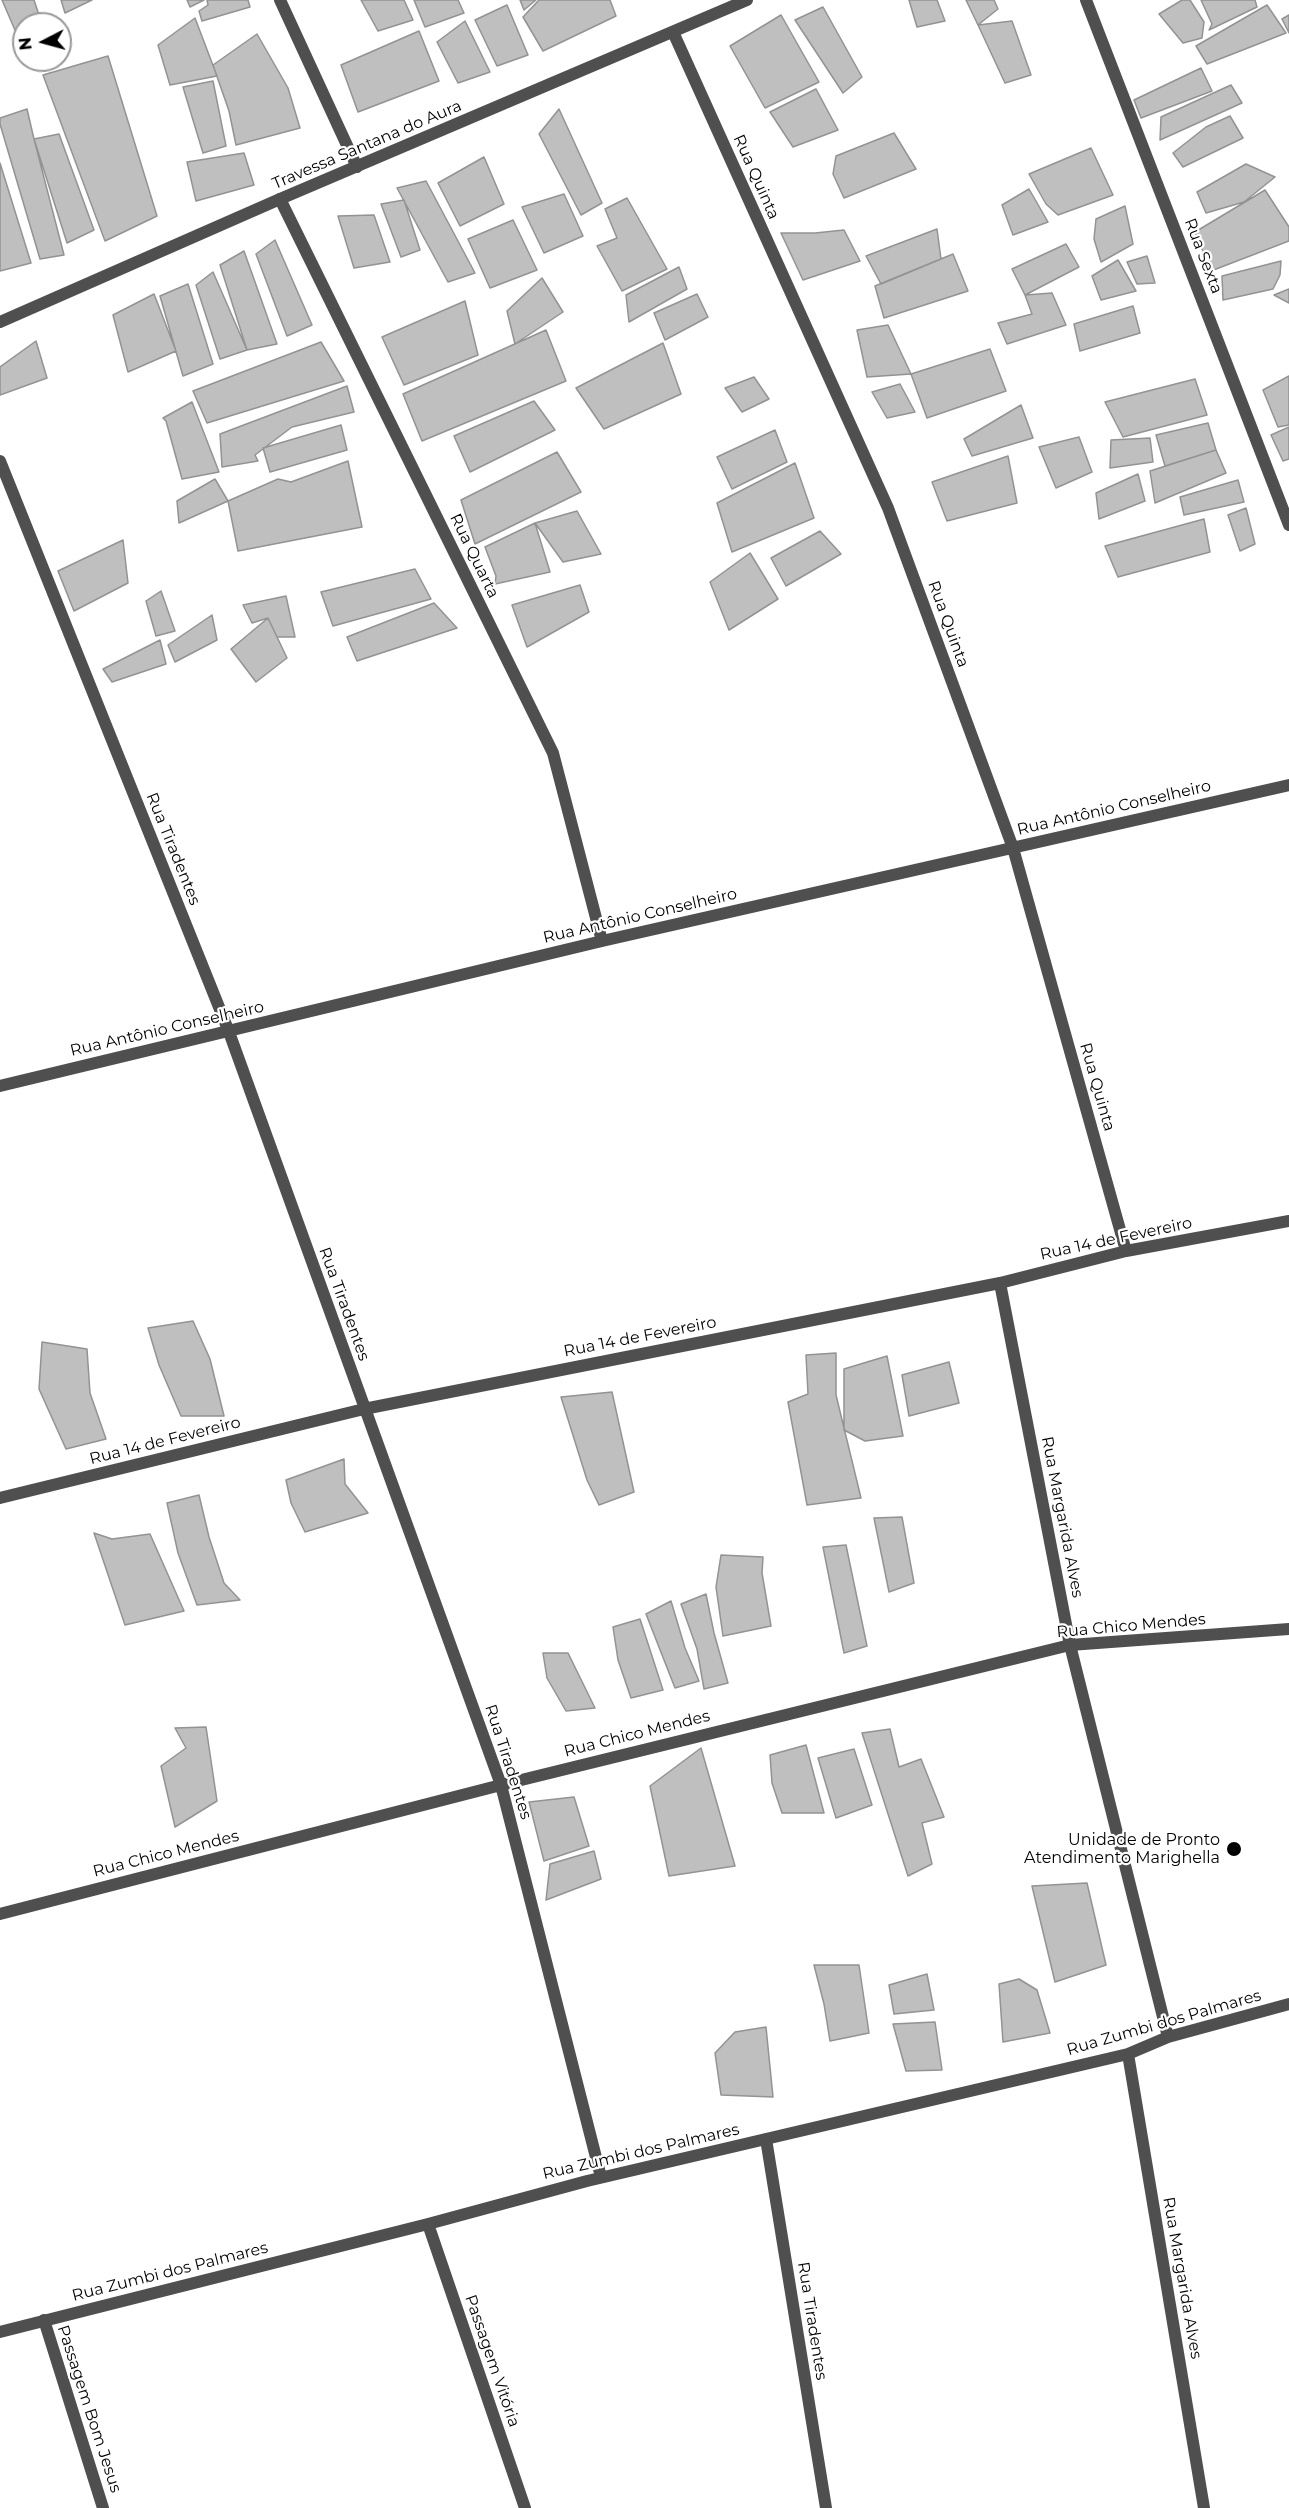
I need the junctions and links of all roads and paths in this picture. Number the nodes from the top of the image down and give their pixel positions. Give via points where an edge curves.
1 (280, 0) edge
2 (747, 0) edge
3 (1086, 0) edge
4 (673, 32) junction
5 (357, 167) junction
6 (280, 199) junction
7 (0, 322) edge
8 (0, 461) edge
9 (1289, 525) edge
10 (1289, 785) edge
11 (1013, 848) junction
12 (602, 941) junction
13 (229, 1032) junction
14 (0, 1086) edge
15 (1289, 1221) edge
16 (1126, 1251) junction
17 (1000, 1283) junction
18 (364, 1409) junction
19 (0, 1498) edge
20 (1289, 1629) edge
21 (1071, 1645) junction
22 (501, 1785) junction
23 (0, 1914) edge
24 (1289, 2004) edge
25 (1168, 2037) junction
26 (1128, 2054) junction
27 (766, 2139) junction
28 (601, 2177) junction
29 (428, 2224) junction
30 (44, 2320) junction
31 (0, 2332) edge
32 (103, 2508) edge
33 (525, 2508) edge
34 (826, 2508) edge
35 (1204, 2508) edge

1 - 5 street
2 - 4 street, Travessa Santana do Aura
3 - 9 street, Rua Sexta
4 - 5 street, Travessa Santana do Aura
4 - 11 street, Rua Quinta via 888,508
5 - 6 street, Travessa Santana do Aura
6 - 7 street, Travessa Santana do Aura
6 - 12 street, Rua Quarta via 553,753
8 - 13 street, Rua Tiradentes
10 - 11 street, Rua Antônio Conselheiro
11 - 12 street, Rua Antônio Conselheiro
11 - 16 street, Rua Quinta
12 - 13 street, Rua Antônio Conselheiro
13 - 14 street, Rua Antônio Conselheiro
13 - 18 street, Rua Tiradentes
15 - 16 street, Rua 14 de Fevereiro
16 - 17 street, Rua 14 de Fevereiro
17 - 18 street, Rua 14 de Fevereiro
17 - 21 street, Rua Margarida Alves
18 - 19 street, Rua 14 de Fevereiro
18 - 22 street, Rua Tiradentes
20 - 21 street, Rua Chico Mendes
21 - 22 street, Rua Chico Mendes
21 - 25 street, Rua Margarida Alves
22 - 23 street, Rua Chico Mendes
22 - 28 street, Rua Tiradentes
24 - 25 street, Rua Zumbi dos Palmares
25 - 26 street, Rua Zumbi dos Palmares
26 - 27 street, Rua Zumbi dos Palmares
26 - 35 street, Rua Margarida Alves
27 - 28 street, Rua Zumbi dos Palmares
27 - 34 street, Rua Tiradentes
28 - 29 street, Rua Zumbi dos Palmares
29 - 30 street, Rua Zumbi dos Palmares
29 - 33 street, Passagem Vitória
30 - 31 street, Rua Zumbi dos Palmares
30 - 32 street, Passagem Bom Jesus

